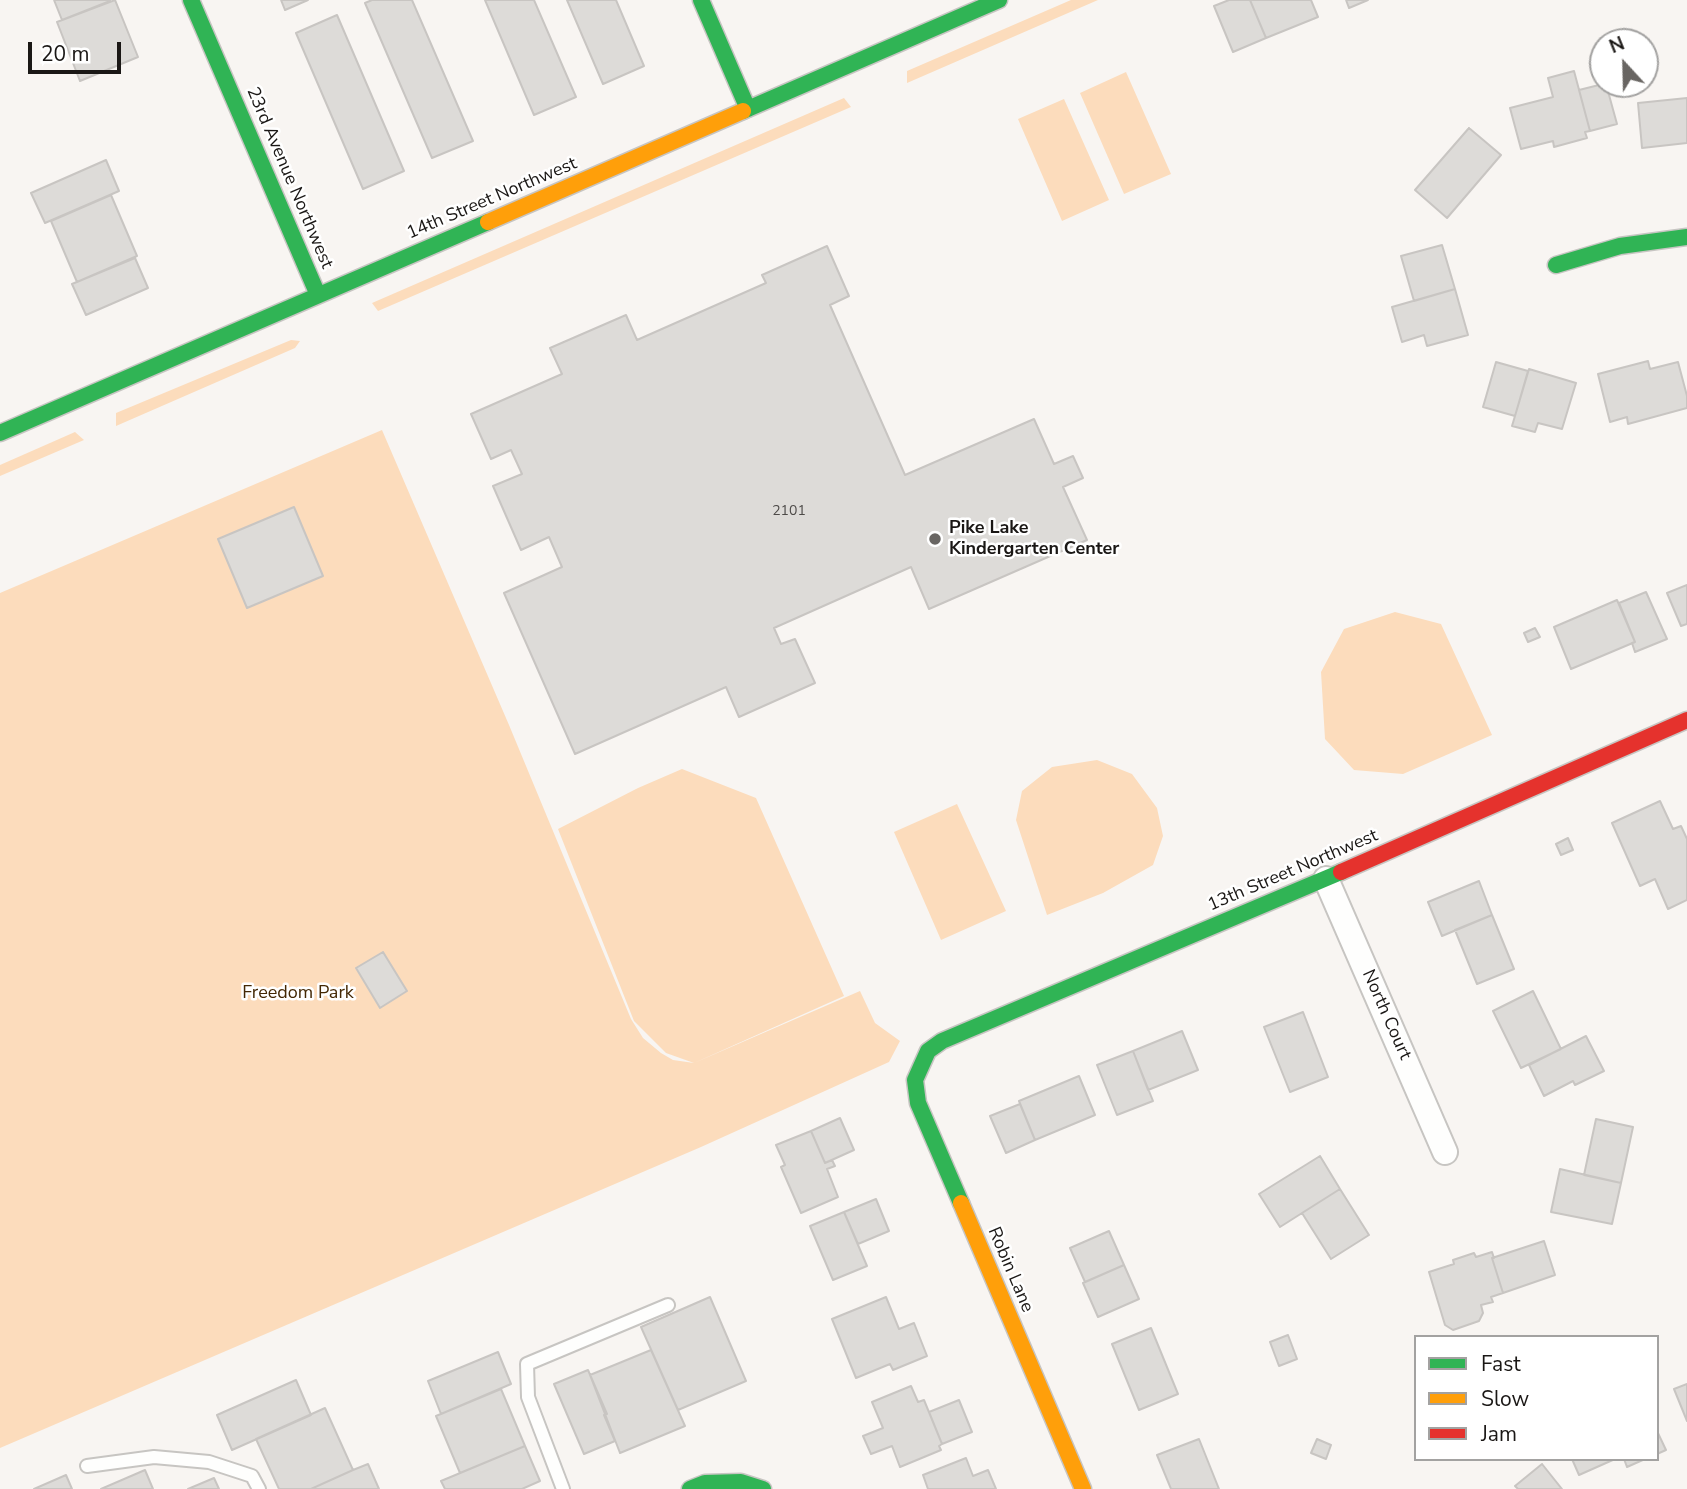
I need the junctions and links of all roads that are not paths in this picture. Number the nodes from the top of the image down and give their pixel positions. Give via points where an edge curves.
1 (191, 0) edge
2 (701, 0) edge
3 (999, 0) edge
4 (748, 109) junction
5 (1687, 237) edge
6 (1556, 265) dead end
7 (318, 295) junction
8 (0, 433) edge
9 (1687, 720) edge
10 (1326, 879) junction
11 (921, 1064) joint
12 (1445, 1152) dead end
13 (668, 1305) dead end
14 (87, 1466) dead end
15 (259, 1489) edge
16 (563, 1489) edge
17 (690, 1489) edge
18 (763, 1489) edge
19 (1083, 1489) edge

1 - 7 street, 23rd Avenue Northwest
2 - 4 street
3 - 4 street, 14th Street Northwest
4 - 7 street, 14th Street Northwest
5 - 6 street via 1620,246
7 - 8 street, 14th Street Northwest
9 - 10 street, 13th Street Northwest
10 - 11 street, 13th Street Northwest via 942,1041 928,1051
10 - 12 street, North Court
11 - 19 street, Robin Lane via 915,1080 918,1103
13 - 16 lane via 527,1364 528,1397
14 - 15 lane via 154,1457 209,1462 252,1476
17 - 18 street via 705,1483 741,1482

